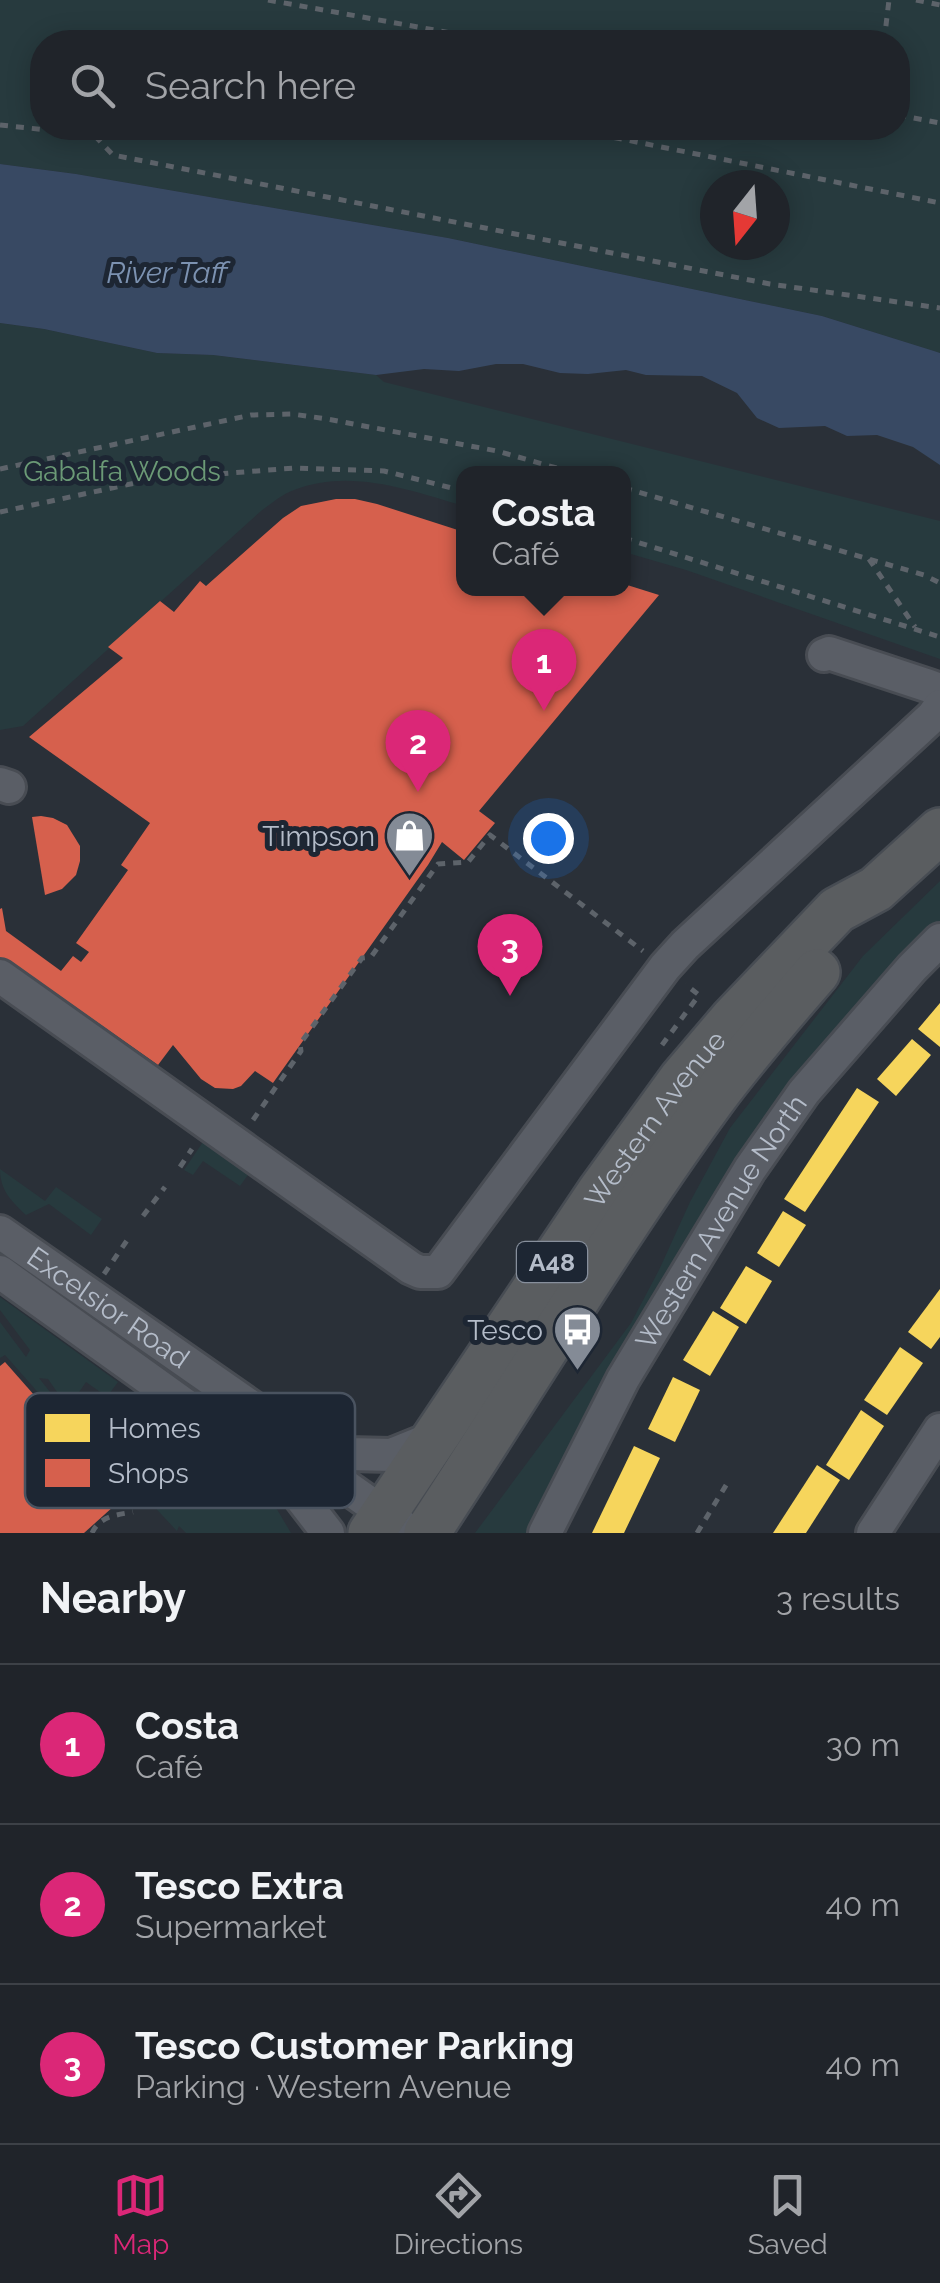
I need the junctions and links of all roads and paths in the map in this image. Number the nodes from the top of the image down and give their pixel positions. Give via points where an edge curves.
1 (268, 0) edge
2 (890, 0) edge
3 (916, 0) edge
4 (940, 5) edge
5 (434, 30) edge
6 (886, 30) edge
7 (910, 117) edge
8 (940, 123) edge
9 (0, 125) edge
10 (30, 128) edge
11 (99, 140) edge
12 (626, 140) edge
13 (940, 203) edge
14 (940, 308) edge
15 (546, 466) edge
16 (0, 470) edge
17 (456, 490) edge
18 (631, 490) edge
19 (0, 512) edge
20 (631, 540) edge
21 (869, 559) junction
22 (940, 583) edge
23 (917, 630) junction
24 (940, 637) edge
25 (824, 655) dead end
26 (940, 696) edge
27 (940, 706) edge
28 (940, 831) edge
29 (876, 890) junction
30 (940, 940) edge
31 (652, 958) dead end
32 (0, 976) edge
33 (251, 1122) dead end
34 (200, 1138) dead end
35 (180, 1166) dead end
36 (165, 1186) dead end
37 (143, 1216) dead end
38 (0, 1232) edge
39 (128, 1239) dead end
40 (0, 1272) edge
41 (102, 1277) dead end
42 (170, 1393) edge
43 (231, 1393) edge
44 (940, 1430) edge
45 (434, 1438) junction
46 (355, 1454) edge
47 (728, 1482) dead end
48 (355, 1500) edge
49 (309, 1508) edge
50 (133, 1512) dead end
51 (389, 1527) edge
52 (92, 1533) edge
53 (328, 1533) edge
54 (427, 1533) edge
55 (545, 1533) edge
56 (698, 1533) edge
57 (873, 1533) edge

1 - 5 path
2 - 6 path
3 - 4 path
7 - 8 path
9 - 10 path
11 - 14 path via 113,155 132,159 770,284
12 - 13 path
15 - 16 path via 292,414 251,415
17 - 19 path via 384,471 295,468 154,479
18 - 21 path
20 - 23 path
21 - 22 path
21 - 23 path
23 - 24 path
25 - 26 street via 929,686
27 - 32 street via 685,945 438,1272 411,1268
28 - 29 highway, Western Avenue / A48
29 - 45 highway, Western Avenue / A48 via 837,910 682,1079
29 - 54 highway, Western Avenue / A48 via 853,929 724,1085 634,1211
30 - 55 street, Western Avenue North via 804,1092 750,1169 623,1379
31 - 33 path via 490,834 468,862 438,864 371,957 362,958
34 - 35 path
36 - 37 path
38 - 43 street, Excelsior Road
39 - 41 path
40 - 42 street, Excelsior Road
44 - 57 street
45 - 46 street, Excelsior Road via 392,1455
45 - 51 highway, Western Avenue / A48
47 - 56 path
48 - 51 street
49 - 53 street, Excelsior Road
50 - 52 path via 108,1516

